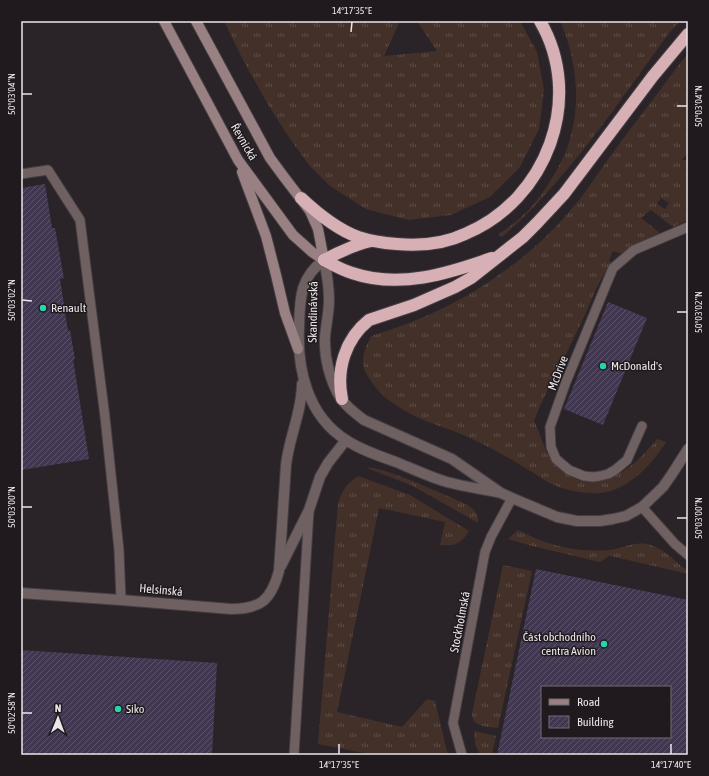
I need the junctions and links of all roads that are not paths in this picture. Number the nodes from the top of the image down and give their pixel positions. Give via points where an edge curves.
1 (164, 21) edge
2 (196, 21) edge
3 (540, 21) edge
4 (688, 34) edge
5 (238, 160) junction
6 (21, 174) edge
7 (301, 198) junction
8 (688, 227) edge
9 (372, 241) junction
10 (498, 256) junction
11 (324, 260) junction
12 (298, 349) junction
13 (302, 374) junction
14 (342, 400) junction
15 (642, 426) dead end
16 (346, 440) junction
17 (688, 449) edge
18 (501, 492) junction
19 (512, 498) junction
20 (642, 507) junction
21 (309, 510) junction
22 (688, 555) edge
23 (279, 572) junction
24 (21, 594) edge
25 (121, 600) junction
26 (294, 755) edge
27 (462, 755) edge

1 - 5 main road, Řevnická
2 - 7 main road, Řevnická via 270,158
3 - 9 highway via 555,58 559,105 558,120 549,149 531,182 508,207 466,234 444,241 409,245
4 - 10 highway via 564,194 532,228
5 - 11 main road, Řevnická via 293,235
5 - 12 main road via 266,236 285,313
6 - 25 lane via 48,170 80,220 106,417 119,550
7 - 9 highway via 330,222 358,237
7 - 11 main road, Řevnická via 316,224
8 - 15 lane, McDrive via 634,250 613,268 550,427 551,447 556,459 569,470 584,476 600,476 615,470 627,460
9 - 11 highway via 358,244
10 - 11 highway via 450,272 401,280 368,278
10 - 14 highway via 471,278 455,287 414,305 378,316 362,325 348,344 342,362
11 - 12 street, Skandinávská via 310,273 302,290
11 - 14 street, Skandinávská via 329,300 325,336 327,360 332,380
12 - 13 street, Skandinávská
13 - 16 street, Skandinávská via 313,406 330,427
13 - 23 street, Helsinská via 301,404 286,465
14 - 18 street, Skandinávská via 364,420 452,459
16 - 18 street, Skandinávská via 366,451 447,482
16 - 21 street, Helsinská via 320,477
17 - 20 street, Skandinávská via 663,487
18 - 19 street, Skandinávská
19 - 20 street, Skandinávská via 557,517 577,521 613,519 626,516
19 - 27 lane, Stockholmská via 485,552 453,723
20 - 22 lane
21 - 23 street, Helsinská
21 - 26 lane
23 - 25 street, Helsinská via 271,594 254,607 243,609
24 - 25 street, Helsinská

